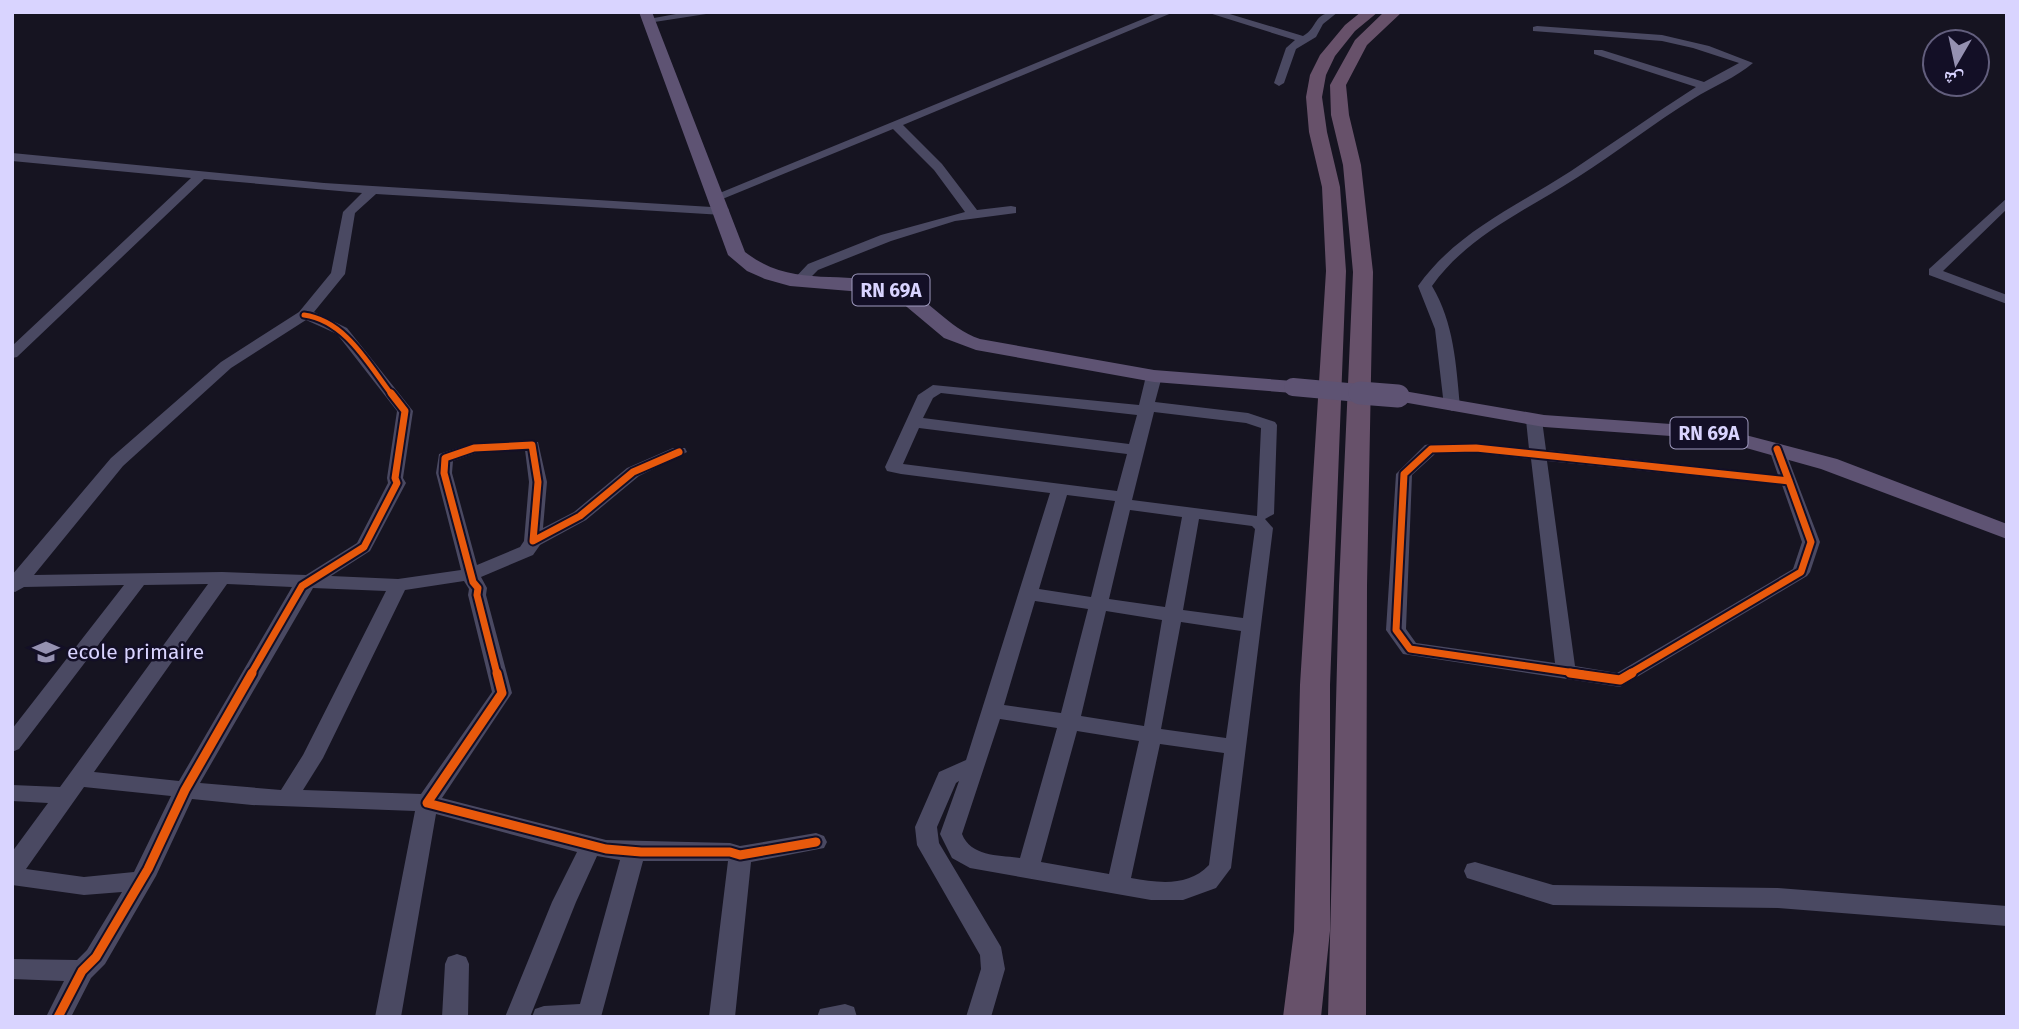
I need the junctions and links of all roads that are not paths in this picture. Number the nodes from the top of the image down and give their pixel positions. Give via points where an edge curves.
1 (714, 12) edge
2 (1169, 12) edge
3 (1211, 12) edge
4 (1333, 12) edge
5 (1371, 12) edge
6 (1395, 12) edge
7 (647, 16) edge
8 (1537, 29) dead end
9 (1303, 39) junction
10 (1598, 52) dead end
11 (1279, 83) dead end
12 (1704, 86) junction
13 (896, 125) junction
14 (12, 157) edge
15 (201, 175) junction
16 (373, 190) junction
17 (2007, 202) edge
18 (719, 204) junction
19 (1011, 210) dead end
20 (973, 213) junction
21 (798, 282) junction
22 (2003, 294) edge
23 (304, 315) junction
24 (12, 354) edge
25 (1154, 376) junction
26 (1452, 406) junction
27 (1147, 409) junction
28 (1534, 420) junction
29 (913, 422) junction
30 (1777, 449) junction
31 (1136, 450) junction
32 (679, 452) dead end
33 (1538, 455) junction
34 (1789, 481) junction
35 (1060, 489) junction
36 (1124, 500) junction
37 (1191, 513) junction
38 (1265, 514) dead end
39 (2006, 532) edge
40 (533, 541) junction
41 (471, 574) junction
42 (222, 578) junction
43 (139, 579) junction
44 (313, 580) junction
45 (15, 583) edge
46 (398, 585) junction
47 (1028, 594) junction
48 (1098, 603) junction
49 (1172, 614) junction
50 (1251, 626) junction
51 (1566, 672) junction
52 (992, 710) junction
53 (1069, 723) junction
54 (1152, 730) junction
55 (12, 744) edge
56 (1235, 747) junction
57 (975, 766) junction
58 (73, 787) junction
59 (185, 790) junction
60 (12, 793) edge
61 (287, 798) junction
62 (427, 803) junction
63 (816, 842) dead end
64 (591, 846) junction
65 (634, 851) junction
66 (740, 855) junction
67 (1028, 869) junction
68 (12, 870) edge
69 (1475, 871) dead end
70 (12, 876) edge
71 (140, 881) junction
72 (1118, 884) junction
73 (2007, 916) edge
74 (457, 964) dead end
75 (12, 969) edge
76 (82, 971) junction
77 (58, 1017) edge
78 (388, 1017) edge
79 (455, 1017) edge
80 (517, 1017) edge
81 (544, 1017) edge
82 (722, 1017) edge
83 (978, 1017) edge
84 (1302, 1017) edge
85 (1347, 1017) edge

1 - 7 street
2 - 13 street
3 - 9 street
4 - 9 street
5 - 84 highway via 1350,28 1328,55 1314,97 1331,187 1336,271 1315,685 1312,931
6 - 85 highway via 1360,43 1338,85 1363,272
7 - 18 main road, RN 69A
8 - 12 street via 1672,39 1748,63
9 - 11 street via 1291,48
10 - 12 street
12 - 26 street via 1508,214 1436,270 1425,286 1439,315
13 - 18 street
13 - 20 street via 938,167
14 - 15 street
15 - 16 street
15 - 24 street
16 - 18 street
16 - 23 street via 349,212 338,274
17 - 22 street via 1934,272
18 - 21 main road, RN 69A via 737,255 770,277
19 - 20 street
20 - 21 street via 825,262
21 - 25 main road, RN 69A via 884,289 911,300 951,334 976,344
23 - 44 street via 342,331 405,411 397,482 364,547
23 - 45 street via 226,365 117,462
25 - 26 main road, RN 69A, bridge via 1398,396
25 - 27 street
26 - 28 main road, RN 69A
27 - 29 street via 939,388 926,395
27 - 31 street
27 - 38 street via 1248,418 1269,425
28 - 30 main road, RN 69A via 1699,432
28 - 33 street
29 - 31 street
29 - 35 street via 894,467
30 - 34 street
30 - 39 main road, RN 69A via 1829,464
31 - 36 street
32 - 40 street via 633,472 580,516
33 - 34 street
33 - 51 street
33 - 51 street via 1476,448 1431,449 1404,474 1396,630 1410,649
34 - 51 street via 1811,542 1801,572 1620,680
35 - 36 street
35 - 47 street
36 - 37 street
36 - 48 street
37 - 49 street
37 - 50 street via 1262,524
40 - 41 street via 527,551
40 - 41 street via 538,482 532,445 474,448 445,458 444,473
41 - 46 street
41 - 62 street via 502,692
42 - 43 street
42 - 44 street
42 - 58 street
43 - 45 street
43 - 55 street
44 - 46 street
44 - 59 street via 302,586
46 - 61 street via 312,758
47 - 48 street
47 - 52 street
48 - 49 street
48 - 53 street
49 - 50 street
49 - 54 street
50 - 56 street
52 - 53 street
52 - 57 street
53 - 54 street
53 - 67 street
54 - 56 street
54 - 72 street
56 - 72 street via 1220,868 1208,881 1183,891
57 - 67 street via 951,834 954,844 970,859
57 - 83 street via 947,778 926,828 928,845 992,954 994,975
58 - 59 street
58 - 60 street
58 - 68 street
59 - 61 street
59 - 71 street
61 - 62 street
62 - 64 street
62 - 78 street
63 - 66 street
64 - 65 street
64 - 80 street
65 - 66 street
65 - 81 street via 590,1014
66 - 82 street
67 - 72 street
69 - 73 street via 1553,895 1778,898
70 - 71 street via 84,886
71 - 76 street via 96,957
74 - 79 street
75 - 76 street
76 - 77 street

